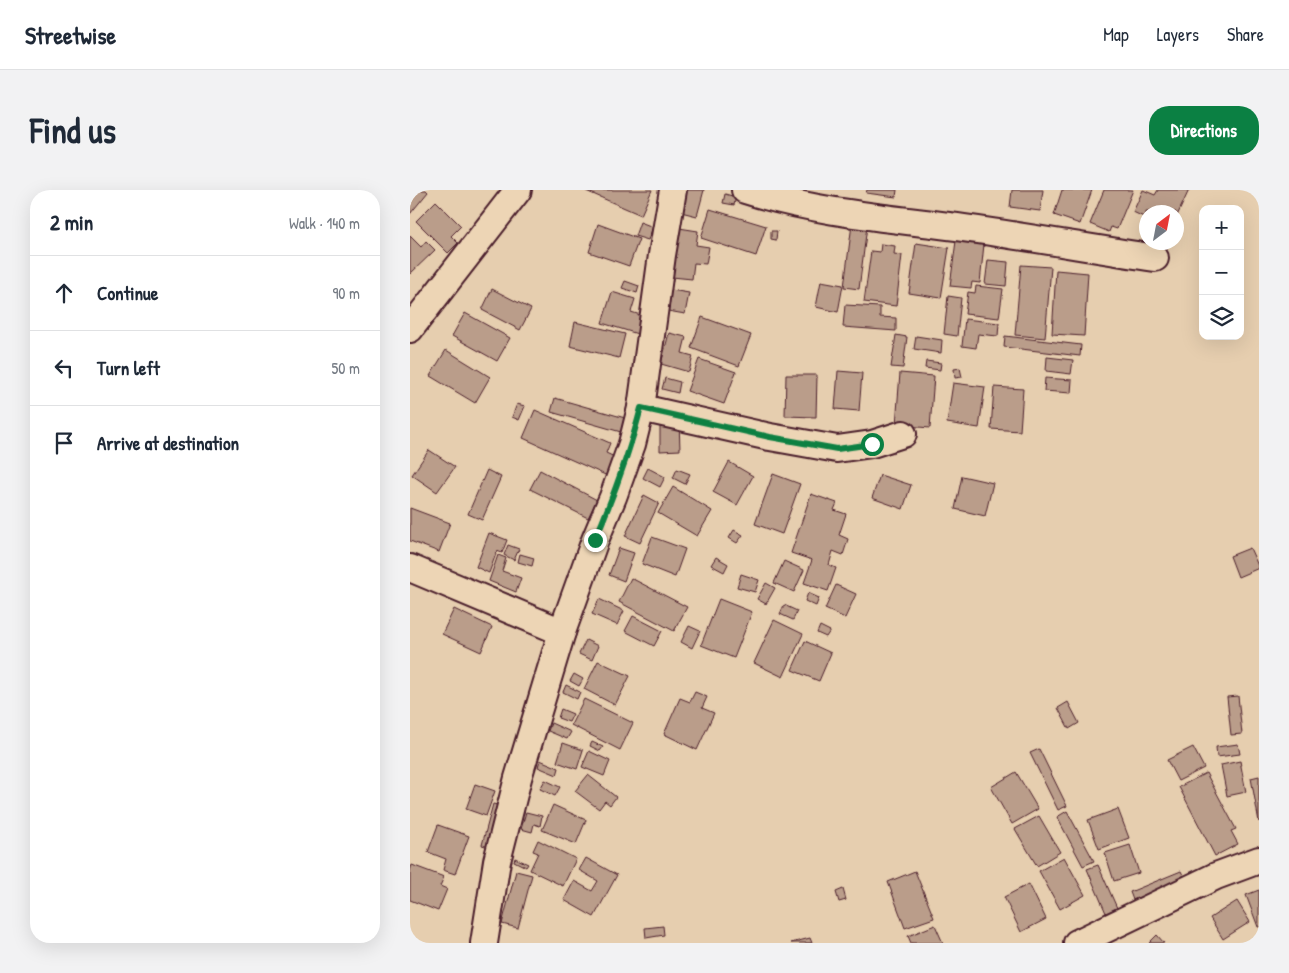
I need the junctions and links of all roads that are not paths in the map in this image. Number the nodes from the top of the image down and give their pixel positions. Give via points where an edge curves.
1 (518, 190) edge
2 (673, 190) edge
3 (745, 190) edge
4 (1155, 258) dead end
5 (410, 329) edge
6 (641, 408) junction
7 (903, 434) dead end
8 (410, 568) edge
9 (562, 632) junction
10 (1259, 860) edge
11 (484, 943) edge
12 (1077, 943) edge

1 - 5 street
2 - 6 street
3 - 4 street via 834,211 988,231
6 - 7 street via 837,449 872,444
6 - 9 street via 632,444
8 - 9 street
9 - 11 street via 497,861
10 - 12 street via 1216,876

